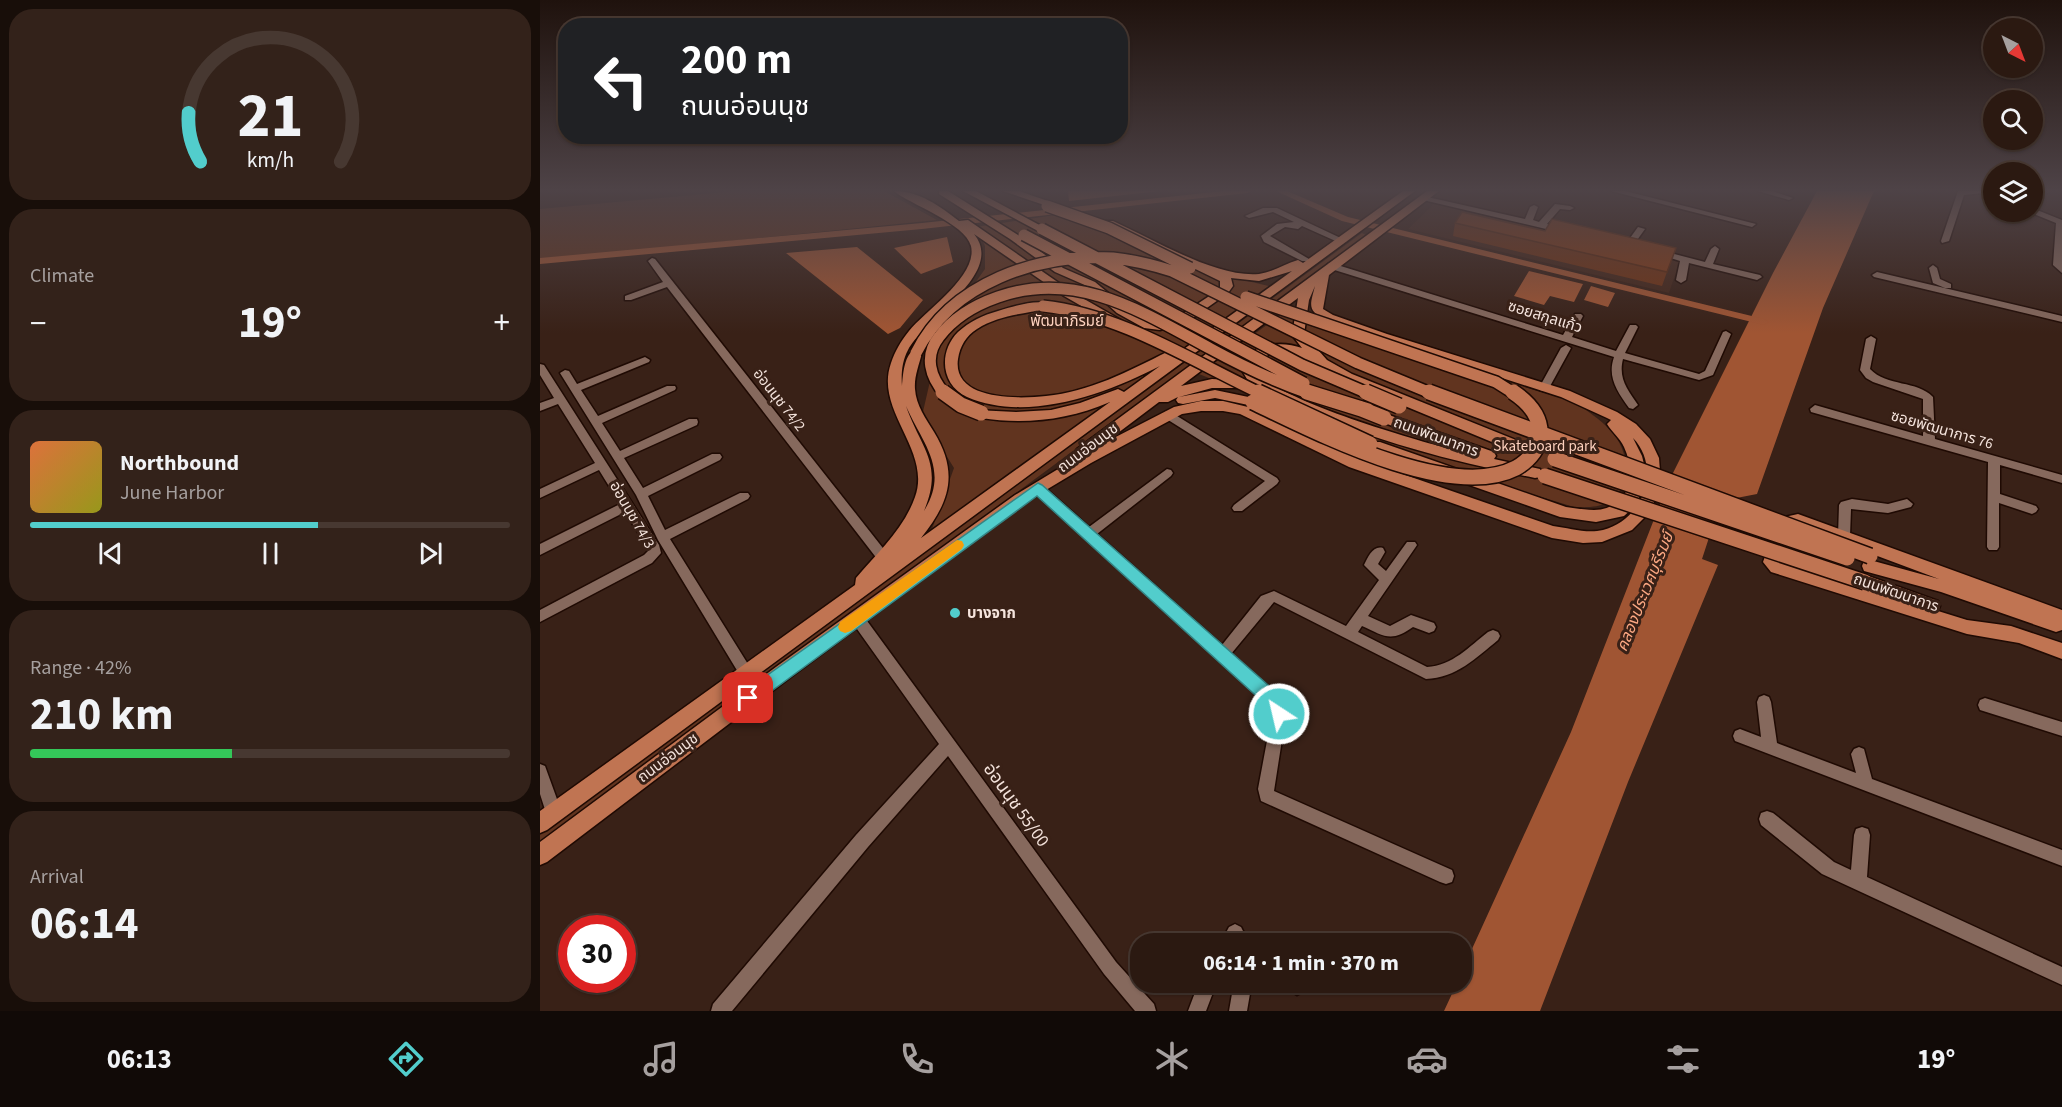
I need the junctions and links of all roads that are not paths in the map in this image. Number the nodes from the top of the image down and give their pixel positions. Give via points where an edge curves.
1 (971, 238) edge
2 (983, 238) edge
3 (1016, 238) edge
4 (1030, 238) edge
5 (1060, 238) edge
6 (1129, 238) edge
7 (1141, 238) edge
8 (1267, 238) edge
9 (1336, 238) edge
10 (1346, 238) edge
11 (1371, 238) edge
12 (1634, 238) edge
13 (2059, 238) edge
14 (1342, 241) junction
15 (1618, 243) edge
16 (1629, 245) junction
17 (1640, 248) edge
18 (1715, 249) dead end
19 (1651, 251) edge
20 (1305, 259) junction
21 (1685, 259) junction
22 (652, 261) dead end
23 (1196, 262) junction
24 (1708, 265) junction
25 (1933, 268) dead end
26 (1328, 269) junction
27 (2062, 270) edge
28 (1900, 273) dead end
29 (1877, 274) dead end
30 (1757, 277) dead end
31 (1682, 280) dead end
32 (1936, 281) junction
33 (1311, 282) junction
34 (669, 283) junction
35 (1957, 294) junction
36 (628, 298) dead end
37 (1578, 316) dead end
38 (2062, 319) edge
39 (1633, 327) dead end
40 (1726, 334) dead end
41 (1206, 337) junction
42 (1146, 338) junction
43 (1871, 339) dead end
44 (1566, 343) junction
45 (1619, 356) junction
46 (645, 360) dead end
47 (1175, 361) junction
48 (1322, 363) junction
49 (541, 369) edge
50 (565, 373) dead end
51 (671, 388) dead end
52 (1544, 388) junction
53 (575, 389) junction
54 (1274, 391) junction
55 (561, 399) junction
56 (1579, 401) junction
57 (1633, 405) dead end
58 (540, 407) edge
59 (1815, 409) dead end
60 (1368, 411) junction
61 (1169, 415) junction
62 (595, 422) junction
63 (693, 422) dead end
64 (1929, 441) junction
65 (1521, 448) junction
66 (1087, 453) junction
67 (618, 456) junction
68 (716, 457) dead end
69 (1994, 460) junction
70 (602, 464) junction
71 (1167, 473) dead end
72 (1540, 474) junction
73 (2062, 480) edge
74 (1038, 488) junction
75 (540, 494) edge
76 (641, 494) junction
77 (744, 496) dead end
78 (1994, 497) junction
79 (1020, 499) junction
80 (1907, 504) dead end
81 (628, 505) junction
82 (1238, 508) dead end
83 (1624, 508) junction
84 (2032, 509) dead end
85 (1552, 532) junction
86 (1088, 534) junction
87 (1844, 536) junction
88 (662, 537) junction
89 (1411, 545) dead end
90 (1993, 547) dead end
91 (540, 550) edge
92 (1379, 552) dead end
93 (882, 556) junction
94 (1868, 568) junction
95 (1387, 580) junction
96 (850, 597) junction
97 (540, 616) edge
98 (2062, 617) edge
99 (857, 618) junction
100 (1360, 619) junction
101 (1429, 627) dead end
102 (2062, 627) edge
103 (1349, 633) junction
104 (1493, 636) dead end
105 (2018, 636) junction
106 (2062, 651) edge
107 (1222, 655) junction
108 (746, 673) junction
109 (1764, 702) dead end
110 (1985, 705) dead end
111 (2062, 729) edge
112 (1740, 736) dead end
113 (948, 745) junction
114 (1770, 748) junction
115 (1859, 754) dead end
116 (540, 771) edge
117 (1866, 785) junction
118 (547, 818) edge
119 (1767, 819) dead end
120 (1862, 835) dead end
121 (540, 855) edge
122 (2062, 858) edge
123 (1446, 876) dead end
124 (1858, 882) junction
125 (2062, 976) edge
126 (1204, 993) edge
127 (1241, 993) edge
128 (720, 1011) edge
129 (1147, 1011) edge
130 (1197, 1011) edge
131 (1238, 1011) edge

1 - 93 main road via 977,250 971,273 910,336 896,365 897,405 927,474 913,517
2 - 42 main road, bridge via 1068,294
3 - 23 main road via 1059,270 1091,284 1121,310 1148,325 1160,326 1183,319 1224,291 1226,280
4 - 60 main road, ถนนพัฒนาการ, bridge via 1274,369
5 - 65 main road, ถนนพัฒนาการ, bridge via 1302,365 1399,406
6 - 66 main road, bridge via 1258,302 1496,382 1519,396 1532,410 1539,426 1539,440 1530,458 1517,470 1486,478 1462,478 1366,452 1254,402 1215,394 1177,402
7 - 23 main road, bridge
8 - 20 street
9 - 14 street
10 - 14 main road, ถนนอ่อนนุช
11 - 26 main road, ถนนอ่อนนุช
12 - 16 street
13 - 27 street via 2057,266
14 - 20 main road
14 - 41 main road, ถนนอ่อนนุช
15 - 16 street
16 - 17 street
18 - 24 street
19 - 21 street
20 - 23 main road via 1277,274 1256,278 1222,273
21 - 24 street
21 - 31 street
22 - 34 street, อ่อนนุช 74/2
24 - 30 street
25 - 32 street
26 - 33 main road, ถนนอ่อนนุช
26 - 44 street, ซอยสกุลแก้ว
26 - 52 main road via 1316,306 1329,318
28 - 32 street
29 - 35 street
32 - 35 street
33 - 48 main road via 1303,300 1298,335
33 - 66 main road, ถนนอ่อนนุช
34 - 36 street
34 - 93 street, อ่อนนุช 74/2
35 - 38 street
37 - 44 street
39 - 45 street
40 - 45 street, ซอยสกุลแก้ว via 1705,376
41 - 42 main road, bridge via 1112,385 1037,402 976,395 954,379 951,363 956,345 982,320 998,313 1042,306 1080,313
41 - 47 main road, ถนนอ่อนนุช
42 - 83 main road, bridge via 1376,446 1565,513 1596,516
43 - 64 street via 1866,374 1928,396
44 - 45 street, ซอยสกุลแก้ว
44 - 52 street
45 - 57 street via 1615,380
46 - 53 street
47 - 60 main road, bridge via 1108,398 1037,417 1000,417 954,403 941,393 929,368 935,341 953,321 987,301 1020,291 1066,288 1089,291 1126,305 1275,381
47 - 96 main road, ถนนอ่อนนุช
48 - 54 main road via 1285,346 1254,355 1245,365 1246,371
48 - 65 main road via 1347,377
49 - 55 street, อ่อนนุช 74/3
50 - 53 street
51 - 62 street
52 - 56 main road
53 - 62 street
54 - 66 main road via 1222,381 1195,386 1159,402
54 - 72 main road via 1362,429 1463,458
55 - 58 street
55 - 70 street, อ่อนนุช 74/3
56 - 83 main road via 1615,425 1634,451 1638,483
56 - 85 main road via 1619,418 1646,442 1654,467 1654,487 1649,502 1630,525 1616,532 1600,537
59 - 64 street, ซอยพัฒนาการ 76
60 - 72 main road, ถนนพัฒนาการ, bridge
61 - 66 main road
61 - 82 street via 1273,481
61 - 85 main road via 1201,406 1243,410 1354,463
62 - 67 street
63 - 67 street
64 - 69 street, ซอยพัฒนาการ 76
65 - 94 main road, ถนนพัฒนาการ, bridge
66 - 74 main road
66 - 79 main road, ถนนอ่อนนุช
67 - 76 street
68 - 76 street
69 - 73 street, ซอยพัฒนาการ 76
69 - 78 street
70 - 75 street
70 - 81 street, อ่อนนุช 74/3
71 - 86 street
72 - 94 main road, ถนนพัฒนาการ, bridge
74 - 79 main road
74 - 86 street
76 - 88 street
77 - 88 street
78 - 84 street
78 - 90 street
79 - 99 main road, ถนนอ่อนนุช
80 - 87 street via 1889,510 1845,505
81 - 91 street
81 - 97 street, อ่อนนุช 74/3 via 655,553
83 - 85 main road via 1591,530
86 - 107 street
87 - 98 main road
87 - 105 main road via 1798,520 1789,521 1783,527 1771,562 1785,571 1967,627
88 - 108 street
89 - 95 street
92 - 95 street via 1370,565
93 - 96 main road
94 - 96 main road, bridge via 1358,363 1172,271 1117,257 1074,259 1003,276 963,298 928,330 915,353 908,393 911,408 942,470 939,491 921,526
94 - 102 main road, ถนนพัฒนาการ via 1942,586
94 - 105 main road, ถนนพัฒนาการ
95 - 100 street
96 - 108 main road, ถนนอ่อนนุช
99 - 113 street, อ่อนนุช 55/00
99 - 121 main road, ถนนอ่อนนุช
100 - 101 street via 1389,632 1410,621
100 - 103 street
103 - 104 street via 1426,673 1437,674
103 - 107 street via 1274,596 1266,600
105 - 106 main road, ถนนพัฒนาการ
107 - 123 street via 1271,698 1279,714 1267,796
108 - 118 main road, ถนนอ่อนนุช
109 - 114 street
110 - 111 street
112 - 114 street
113 - 128 street via 854,850
113 - 129 street, อ่อนนุช 55/00 via 1110,968
114 - 117 street
115 - 117 street
116 - 118 street
117 - 122 street
119 - 124 street via 1828,868
120 - 124 street
124 - 125 street
126 - 130 street
127 - 131 street

